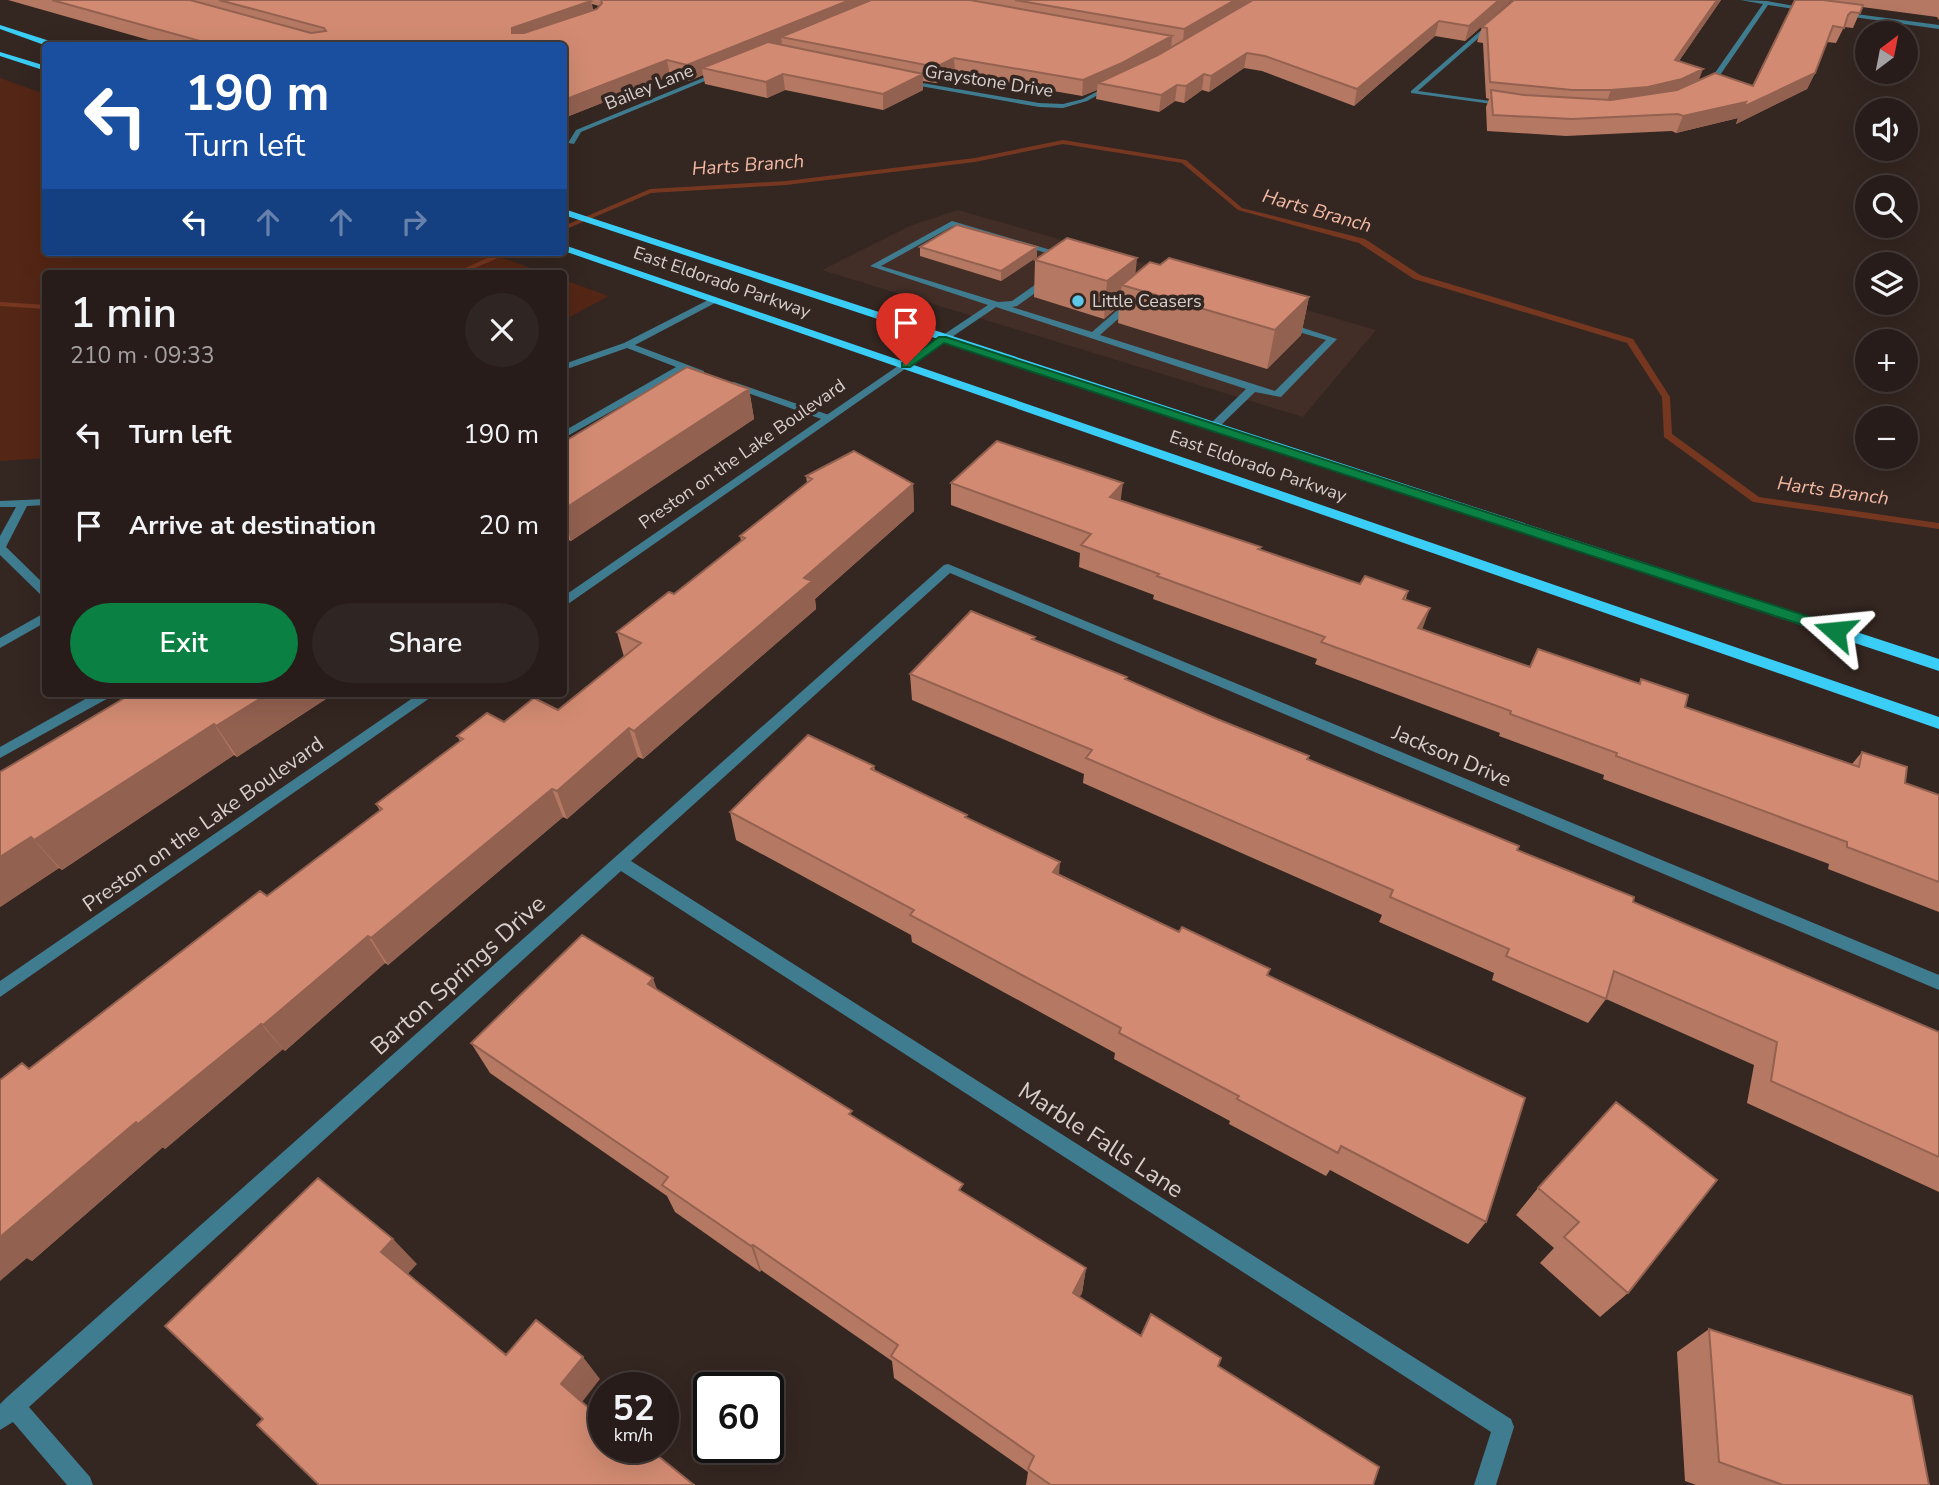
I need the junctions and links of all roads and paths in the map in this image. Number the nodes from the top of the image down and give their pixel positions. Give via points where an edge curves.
1 (1519, 0) edge
2 (1743, 0) edge
3 (1767, 4) junction
4 (1821, 11) edge
5 (1835, 13) edge
6 (0, 27) edge
7 (1939, 27) edge
8 (44, 42) edge
9 (0, 54) edge
10 (42, 68) edge
11 (730, 69) edge
12 (898, 80) edge
13 (1120, 82) edge
14 (1702, 88) edge
15 (1519, 107) edge
16 (572, 143) dead end
17 (567, 213) edge
18 (567, 249) edge
19 (1066, 266) edge
20 (1056, 274) edge
21 (1142, 294) edge
22 (714, 300) junction
23 (996, 304) junction
24 (1281, 324) edge
25 (1093, 336) junction
26 (943, 339) junction
27 (627, 345) junction
28 (906, 365) junction
29 (567, 366) edge
30 (683, 367) junction
31 (710, 376) edge
32 (723, 381) edge
33 (1254, 388) junction
34 (828, 418) junction
35 (1214, 426) junction
36 (567, 433) edge
37 (42, 502) edge
38 (0, 504) edge
39 (23, 504) junction
40 (0, 547) edge
41 (948, 568) joint
42 (42, 589) edge
43 (567, 599) edge
44 (42, 619) edge
45 (0, 645) edge
46 (1939, 665) edge
47 (100, 697) edge
48 (424, 697) edge
49 (1939, 723) edge
50 (0, 753) edge
51 (620, 862) junction
52 (1939, 983) edge
53 (0, 990) edge
54 (7, 1413) edge
55 (82, 1485) edge
56 (1485, 1485) edge

1 - 15 street via 1413,92
2 - 3 street
3 - 4 street
3 - 14 street via 1712,83
5 - 7 street
6 - 8 main road
9 - 10 main road
11 - 16 street, Bailey Lane via 578,131
12 - 13 street, Graystone Drive via 1063,106
17 - 26 main road, East Eldorado Parkway
18 - 22 main road, East Eldorado Parkway
19 - 23 street via 1077,258 952,223 874,266
20 - 23 street, Preston on the Lake Boulevard via 1014,304
21 - 25 street
22 - 27 street
22 - 28 main road, East Eldorado Parkway
23 - 25 street
23 - 26 street, Preston on the Lake Boulevard
24 - 33 street via 1332,339 1277,395
25 - 33 street
26 - 28 street, Preston on the Lake Boulevard
26 - 35 main road, East Eldorado Parkway
27 - 29 street
27 - 30 street
28 - 34 street, Preston on the Lake Boulevard
28 - 49 main road, East Eldorado Parkway
30 - 31 street
30 - 36 street
32 - 34 street
33 - 35 street
34 - 43 street, Preston on the Lake Boulevard
35 - 46 main road, East Eldorado Parkway
37 - 39 street
38 - 39 street
39 - 40 street
40 - 42 street
41 - 51 street, Barton Springs Drive
41 - 52 street, Jackson Drive
44 - 45 street
47 - 50 street
48 - 53 street, Preston on the Lake Boulevard
51 - 54 street, Barton Springs Drive
51 - 56 street, Marble Falls Lane via 1503,1427
54 - 55 street

